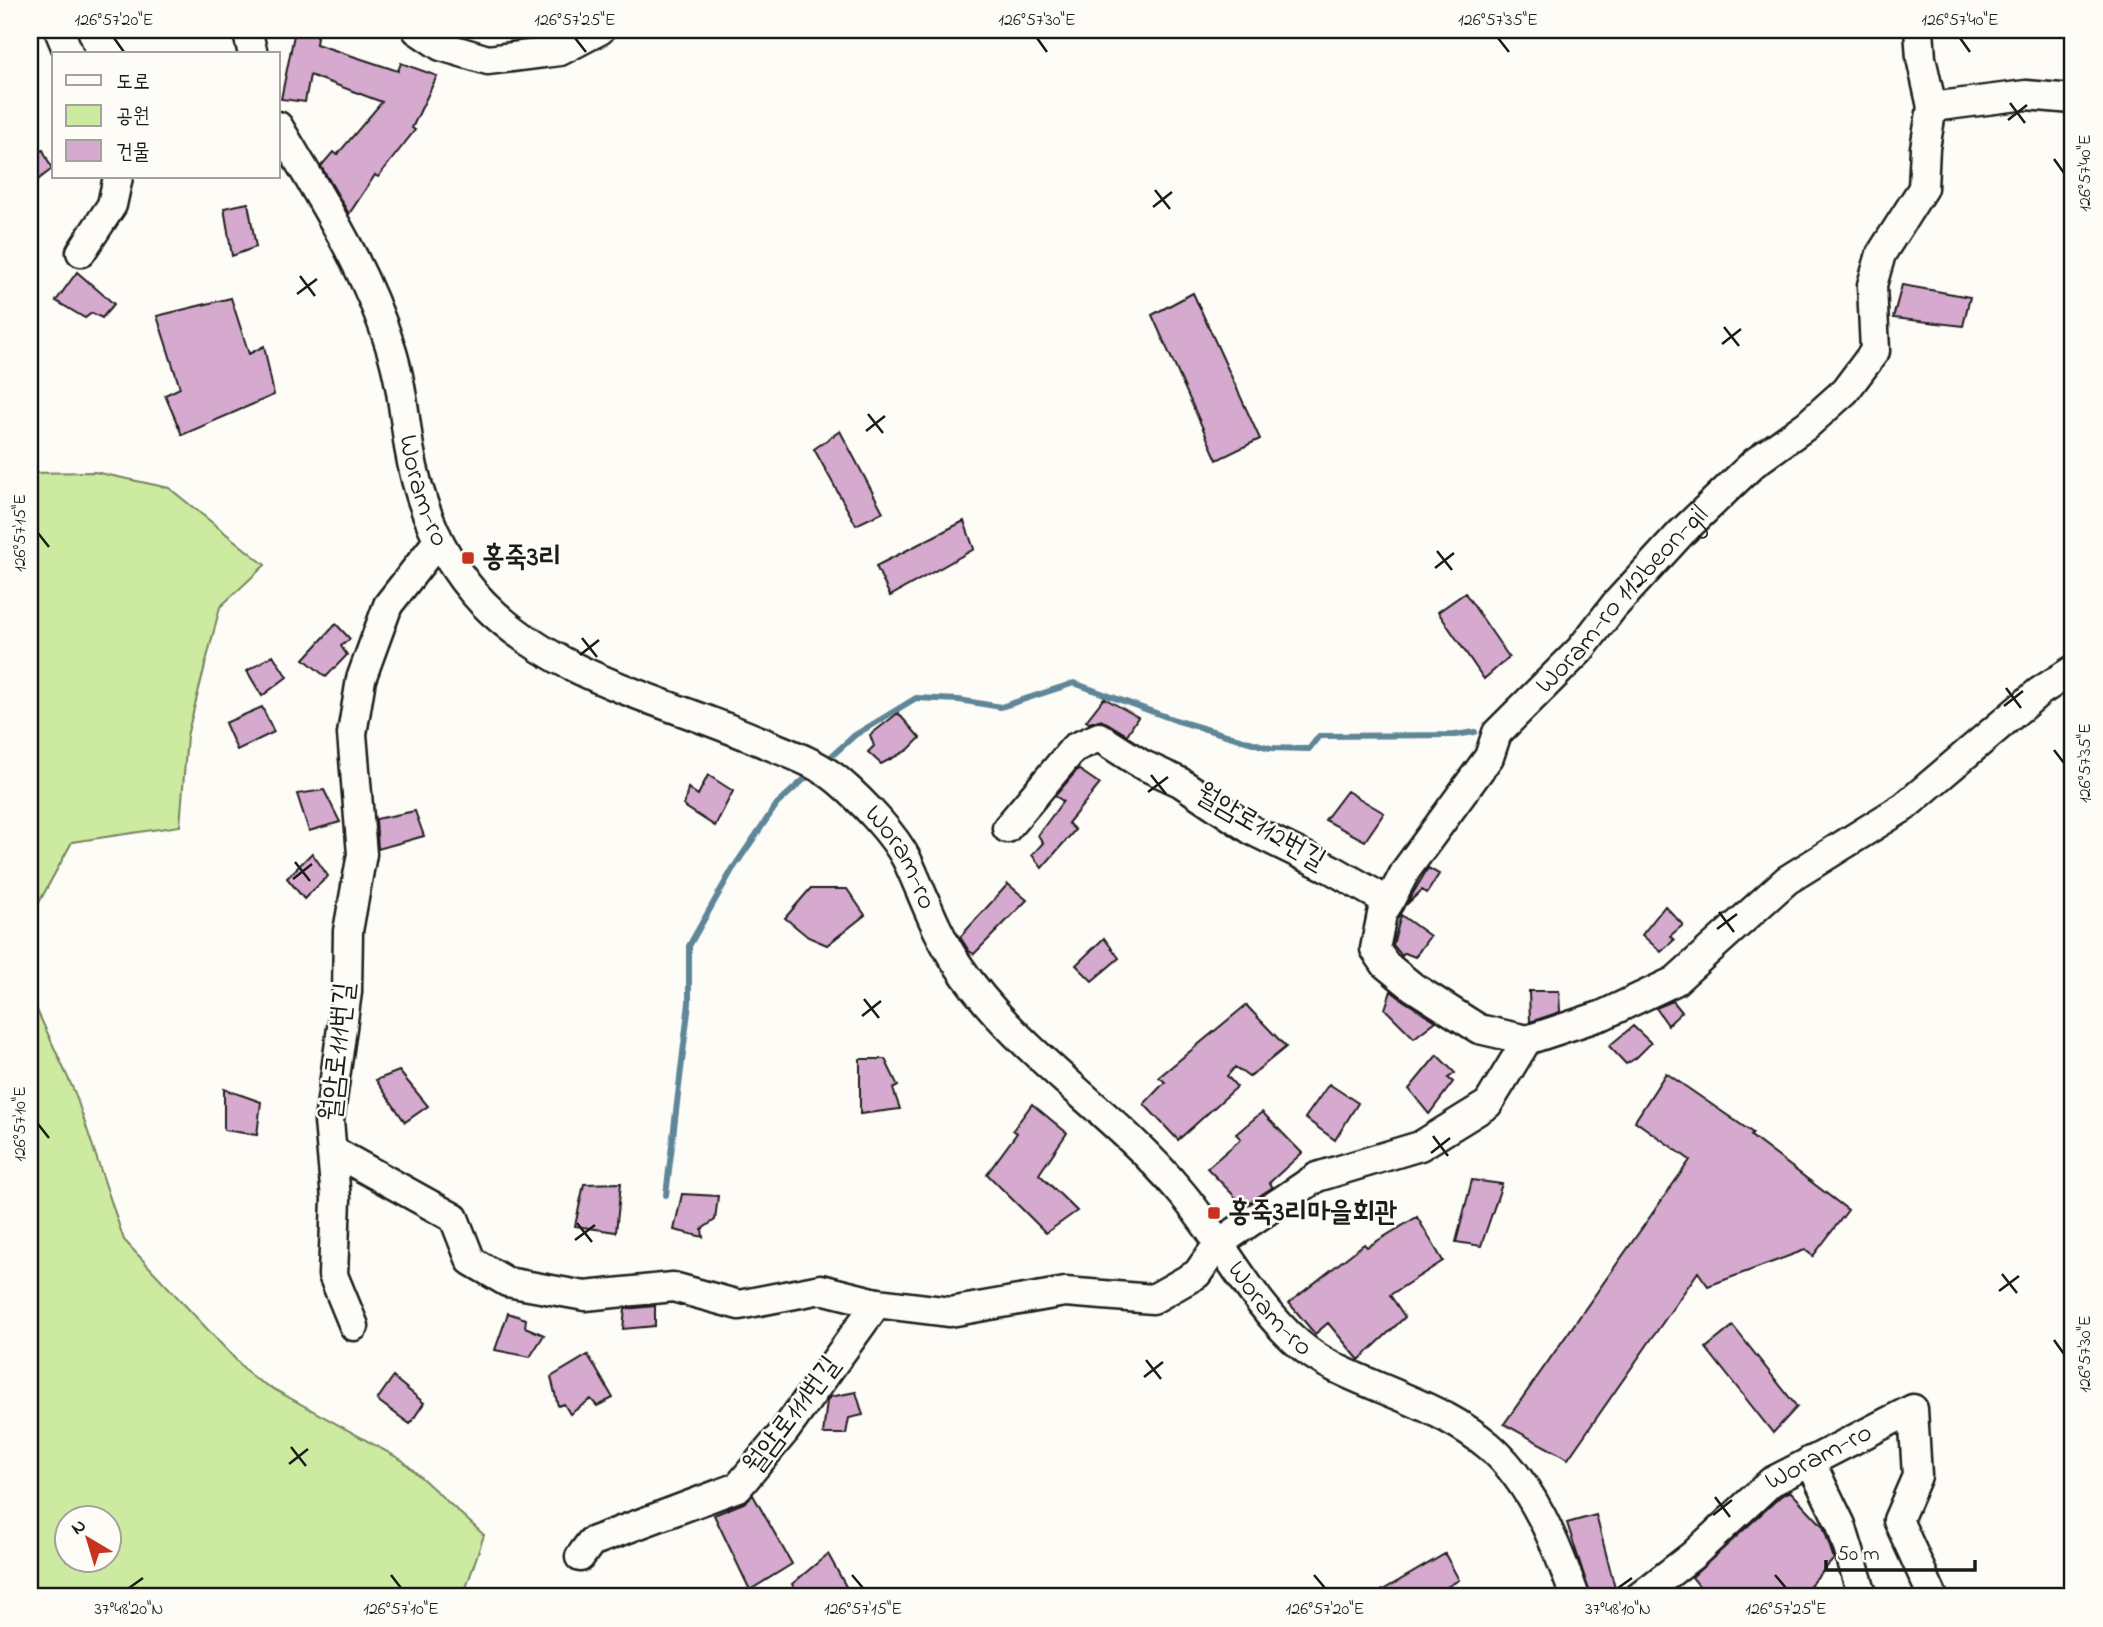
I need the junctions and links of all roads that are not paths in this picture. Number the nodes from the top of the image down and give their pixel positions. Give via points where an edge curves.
1 (59, 30) edge
2 (247, 30) edge
3 (417, 30) edge
4 (600, 30) edge
5 (1919, 30) edge
6 (68, 52) edge
7 (252, 52) edge
8 (2073, 99) edge
9 (1932, 107) junction
10 (280, 129) edge
11 (118, 178) edge
12 (81, 252) dead end
13 (438, 541) junction
14 (2073, 670) edge
15 (1007, 828) dead end
16 (1389, 902) junction
17 (1527, 1040) junction
18 (333, 1151) junction
19 (1219, 1243) junction
20 (877, 1303) junction
21 (354, 1326) dead end
22 (1810, 1461) junction
23 (580, 1557) dead end
24 (1575, 1597) edge
25 (1639, 1597) edge
26 (1863, 1597) edge
27 (1933, 1597) edge

1 - 6 street
2 - 7 street
3 - 4 street via 441,46 488,60 560,51
5 - 9 street
8 - 9 street via 2026,95
9 - 16 street, Woram-ro 112beon-gil via 1923,188 1881,254 1872,285 1875,351 1844,391 1754,463 1681,533 1580,650 1497,733 1489,757 1406,870
10 - 13 street, Woram-ro via 333,218 375,303 392,351 424,508
11 - 12 street via 112,205
13 - 18 street, 월암로111번길 via 388,605 361,680 352,734 362,854 348,931 347,992 329,1121
13 - 19 street, Woram-ro via 453,567 485,604 540,650 581,671 712,720 838,780 904,854 944,943 985,1001 1030,1049 1132,1138 1179,1189
14 - 17 street via 2039,692 1904,807 1787,880 1675,981 1603,1015
15 - 16 street, 월암로112번길 via 1074,748 1099,737 1180,782 1253,831
16 - 17 street, Woram-ro 112beon-gil via 1381,914 1375,948 1386,965 1479,1029
17 - 19 street via 1488,1104 1420,1146 1317,1177
18 - 20 street, 월암로111번길 via 454,1217 471,1261 507,1282 584,1296 673,1287 739,1305 821,1289
18 - 21 street via 337,1199 333,1275
19 - 20 street, 월암로111번길 via 1197,1274 1153,1299 1065,1292 950,1312
19 - 24 street, Woram-ro via 1298,1344 1321,1360 1462,1426 1492,1448 1544,1521
20 - 23 street, 월암로111번길 via 784,1432 738,1487 590,1542
22 - 25 street, Woram-ro via 1771,1482 1693,1555
22 - 26 street via 1841,1525
22 - 27 street, Woram-ro via 1913,1409 1917,1476 1898,1520

